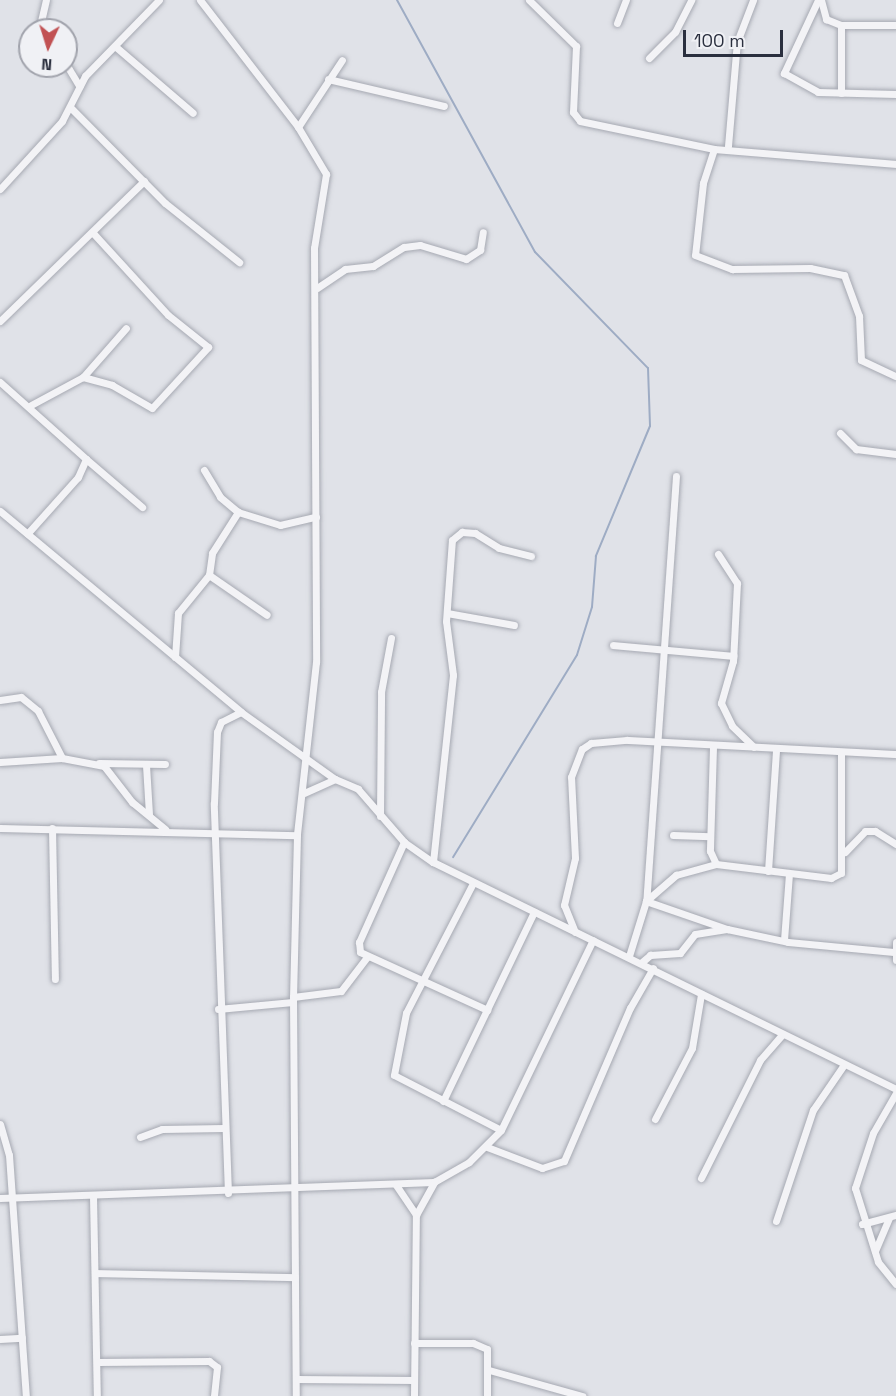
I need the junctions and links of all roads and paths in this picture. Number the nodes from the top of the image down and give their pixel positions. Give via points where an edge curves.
1 (46, 0) edge
2 (159, 0) edge
3 (200, 0) edge
4 (529, 0) edge
5 (626, 0) edge
6 (691, 0) edge
7 (753, 0) edge
8 (819, 0) edge
9 (42, 18) edge
10 (617, 23) dead end
11 (841, 25) junction
12 (896, 25) edge
13 (116, 47) junction
14 (650, 58) dead end
15 (342, 60) dead end
16 (74, 78) edge
17 (328, 79) junction
18 (79, 86) junction
19 (842, 93) junction
20 (896, 94) edge
21 (444, 106) dead end
22 (70, 107) junction
23 (193, 114) dead end
24 (298, 127) junction
25 (728, 146) junction
26 (714, 149) junction
27 (896, 164) edge
28 (144, 181) junction
29 (0, 189) edge
30 (483, 232) dead end
31 (93, 233) junction
32 (239, 262) dead end
33 (317, 288) junction
34 (0, 321) edge
35 (126, 328) dead end
36 (896, 375) edge
37 (83, 377) junction
38 (0, 382) edge
39 (31, 405) junction
40 (840, 433) dead end
41 (896, 454) edge
42 (86, 459) junction
43 (204, 470) dead end
44 (676, 476) dead end
45 (142, 507) dead end
46 (0, 511) edge
47 (238, 512) junction
48 (316, 517) junction
49 (27, 534) junction
50 (718, 554) dead end
51 (531, 556) dead end
52 (209, 575) junction
53 (447, 613) junction
54 (267, 615) dead end
55 (514, 625) dead end
56 (391, 638) dead end
57 (613, 645) dead end
58 (662, 651) junction
59 (175, 657) junction
60 (733, 657) junction
61 (0, 700) edge
62 (241, 712) junction
63 (657, 741) junction
64 (713, 747) junction
65 (754, 747) junction
66 (776, 749) junction
67 (841, 752) junction
68 (896, 754) edge
69 (304, 756) junction
70 (62, 758) junction
71 (0, 762) edge
72 (96, 762) junction
73 (165, 764) dead end
74 (146, 765) junction
75 (335, 779) junction
76 (304, 793) junction
77 (149, 813) junction
78 (380, 818) junction
79 (0, 828) edge
80 (52, 828) junction
81 (165, 829) junction
82 (217, 830) junction
83 (297, 835) junction
84 (673, 835) dead end
85 (710, 836) junction
86 (404, 842) junction
87 (896, 844) edge
88 (845, 852) junction
89 (433, 862) junction
90 (716, 864) junction
91 (768, 871) junction
92 (789, 874) junction
93 (473, 883) junction
94 (646, 901) junction
95 (534, 912) junction
96 (727, 929) junction
97 (575, 932) junction
98 (593, 940) junction
99 (784, 940) junction
100 (896, 942) edge
101 (629, 956) junction
102 (895, 956) edge
103 (367, 957) junction
104 (642, 962) junction
105 (653, 968) junction
106 (55, 980) dead end
107 (423, 984) junction
108 (701, 994) junction
109 (293, 1000) junction
110 (218, 1009) junction
111 (487, 1010) junction
112 (781, 1036) junction
113 (843, 1066) junction
114 (896, 1089) edge
115 (896, 1093) edge
116 (443, 1101) junction
117 (655, 1119) dead end
118 (0, 1124) edge
119 (224, 1128) junction
120 (501, 1130) junction
121 (140, 1137) dead end
122 (487, 1147) junction
123 (701, 1178) dead end
124 (435, 1182) junction
125 (396, 1185) junction
126 (294, 1191) junction
127 (228, 1193) junction
128 (93, 1196) junction
129 (0, 1198) edge
130 (12, 1198) junction
131 (416, 1215) junction
132 (892, 1216) edge
133 (776, 1221) dead end
134 (862, 1224) junction
135 (875, 1251) junction
136 (96, 1273) junction
137 (295, 1277) junction
138 (896, 1284) edge
139 (22, 1338) junction
140 (0, 1339) edge
141 (414, 1343) junction
142 (98, 1362) junction
143 (489, 1370) junction
144 (296, 1379) junction
145 (414, 1380) junction
146 (26, 1396) edge
147 (97, 1396) edge
148 (214, 1396) edge
149 (296, 1396) edge
150 (414, 1396) edge
151 (487, 1396) edge
152 (582, 1396) edge

1 - 9 street
2 - 13 street
3 - 24 street
4 - 26 street via 576,46 575,118
5 - 10 street
6 - 14 street via 675,32
7 - 25 street via 737,42
8 - 11 street via 826,19
8 - 19 street via 784,73 818,92
11 - 12 street
11 - 19 street
13 - 18 street
13 - 23 street
15 - 17 street
16 - 18 street
17 - 21 street
17 - 24 street
18 - 22 street
19 - 20 street
22 - 28 street
22 - 29 street
24 - 33 street via 326,174 315,248
25 - 26 street
25 - 27 street
26 - 36 street via 703,183 695,255 732,269 810,268 844,275 859,316 861,360
28 - 31 street
28 - 32 street
30 - 33 street via 480,250 466,259 420,245 404,247 373,266 345,269
31 - 34 street
31 - 37 street via 168,315 208,347 152,408 112,385
33 - 48 street
35 - 37 street
37 - 39 street
38 - 39 street
39 - 42 street
40 - 41 street via 856,449
42 - 45 street
42 - 49 street via 78,477
43 - 47 street via 220,497
44 - 58 street
46 - 49 street
47 - 48 street via 280,525
47 - 52 street via 212,553
48 - 69 street via 316,672
49 - 59 street
50 - 60 street via 737,583
51 - 53 street via 499,548 475,533 457,534
52 - 54 street
52 - 59 street via 178,613
53 - 55 street
53 - 89 street via 453,675
56 - 78 street via 381,692
57 - 58 street
58 - 60 street
58 - 63 street
59 - 62 street
60 - 65 street via 721,703 732,726
61 - 70 street via 21,697 38,711
62 - 69 street
62 - 82 street via 221,722 218,732
63 - 64 street
63 - 94 street
63 - 97 street via 608,740 582,749 571,777 575,858 564,905
64 - 65 street
64 - 85 street
65 - 66 street
66 - 67 street
66 - 91 street
67 - 68 street
67 - 88 street
69 - 75 street
69 - 76 street
70 - 71 street
70 - 72 street
72 - 74 street
72 - 77 street
73 - 74 street
74 - 77 street
75 - 76 street
75 - 78 street via 358,789
76 - 83 street
77 - 81 street
78 - 86 street
79 - 80 street
80 - 81 street
80 - 106 street
81 - 82 street
82 - 83 street
82 - 110 street
83 - 109 street
84 - 85 street
85 - 90 street
86 - 89 street
86 - 103 street via 359,942
87 - 88 street via 875,831 865,831
88 - 92 street via 836,877
89 - 93 street
90 - 91 street
90 - 94 street via 676,875
91 - 92 street
92 - 99 street
93 - 95 street
93 - 107 street
94 - 96 street
94 - 101 street
95 - 97 street
95 - 111 street
96 - 99 street
96 - 104 street via 695,934 680,953 650,955
97 - 98 street
98 - 101 street
98 - 120 street
99 - 102 street
100 - 102 street
101 - 104 street
103 - 107 street
103 - 109 street via 341,991
104 - 105 street
105 - 108 street
105 - 122 street via 630,1008 564,1161 542,1168
107 - 111 street
107 - 116 street via 406,1013 394,1074
108 - 112 street
108 - 117 street via 692,1048
109 - 110 street
109 - 126 street
110 - 119 street
111 - 116 street
112 - 113 street
112 - 123 street via 760,1060
113 - 114 street
113 - 133 street via 813,1110
115 - 134 street via 873,1132 857,1180
116 - 120 street
118 - 130 street
119 - 121 street via 162,1129
119 - 127 street
120 - 122 street
122 - 124 street
124 - 125 street
124 - 131 street
125 - 126 street
125 - 131 street
126 - 127 street
126 - 137 street
127 - 128 street
128 - 130 street
128 - 136 street
129 - 130 street
130 - 139 street
131 - 141 street
132 - 134 street
132 - 135 street
134 - 135 street
135 - 138 street
136 - 137 street
136 - 142 street
137 - 144 street
139 - 140 street
139 - 146 street
141 - 143 street via 482,1345 489,1354
141 - 145 street
142 - 147 street
142 - 148 street via 209,1361 217,1367
143 - 151 street
143 - 152 street
144 - 145 street
144 - 149 street
145 - 150 street

